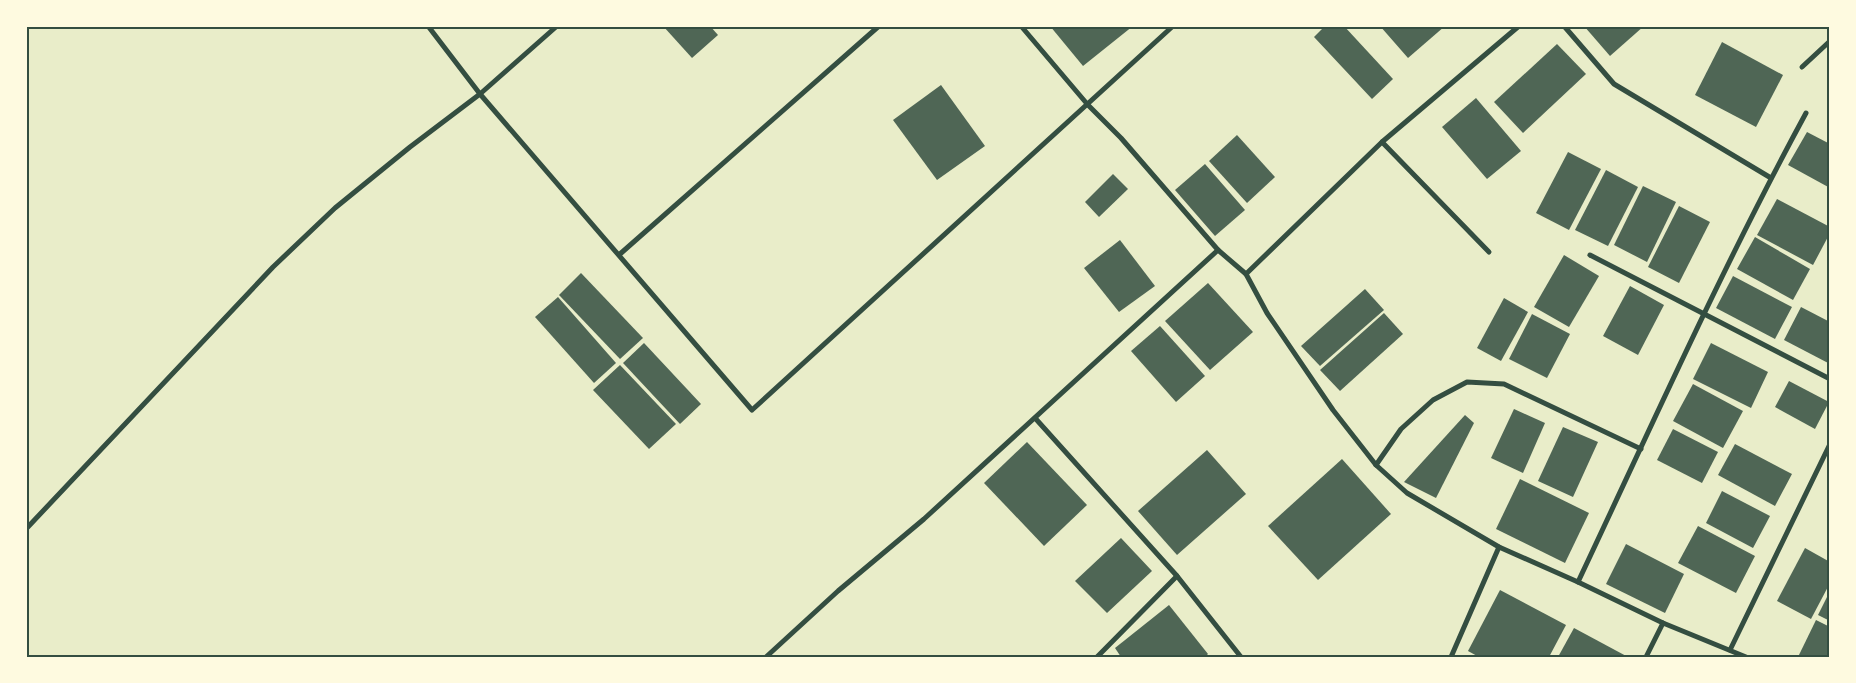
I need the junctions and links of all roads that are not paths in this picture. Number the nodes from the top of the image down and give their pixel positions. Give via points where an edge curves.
1 (428, 26) edge
2 (558, 26) edge
3 (879, 26) edge
4 (1021, 26) edge
5 (1173, 26) edge
6 (1519, 26) edge
7 (1564, 26) edge
8 (1830, 41) edge
9 (1802, 67) dead end
10 (480, 94) junction
11 (1088, 105) junction
12 (1806, 113) dead end
13 (1382, 142) junction
14 (1771, 178) junction
15 (1218, 250) junction
16 (1488, 252) dead end
17 (620, 254) junction
18 (1590, 255) dead end
19 (1246, 274) junction
20 (1704, 315) junction
21 (1830, 378) edge
22 (1035, 418) junction
23 (1830, 444) edge
24 (1641, 449) junction
25 (1376, 465) junction
26 (26, 529) edge
27 (1499, 547) junction
28 (1176, 576) junction
29 (1578, 582) junction
30 (1663, 623) junction
31 (1730, 650) junction
32 (766, 657) edge
33 (1097, 657) edge
34 (1241, 657) edge
35 (1450, 657) edge
36 (1646, 657) edge
37 (1746, 657) edge

1 - 10 street
2 - 10 street
3 - 17 street
4 - 11 street
5 - 11 street
6 - 13 street
7 - 14 street via 1614,84
8 - 9 street
10 - 17 street
10 - 26 street via 335,208 273,267
11 - 15 street via 1121,138
11 - 17 street via 752,410
12 - 14 street
13 - 16 street
13 - 19 street
14 - 20 street
15 - 19 street
15 - 22 street
18 - 20 street
19 - 25 street via 1267,313 1333,410
20 - 21 street
20 - 24 street
22 - 28 street
22 - 32 street
23 - 31 street
24 - 25 street via 1504,384 1467,382 1433,400 1400,429
24 - 29 street
25 - 27 street via 1407,493
27 - 29 street
27 - 35 street
28 - 33 street
28 - 34 street
29 - 30 street
30 - 31 street
30 - 36 street
31 - 37 street

